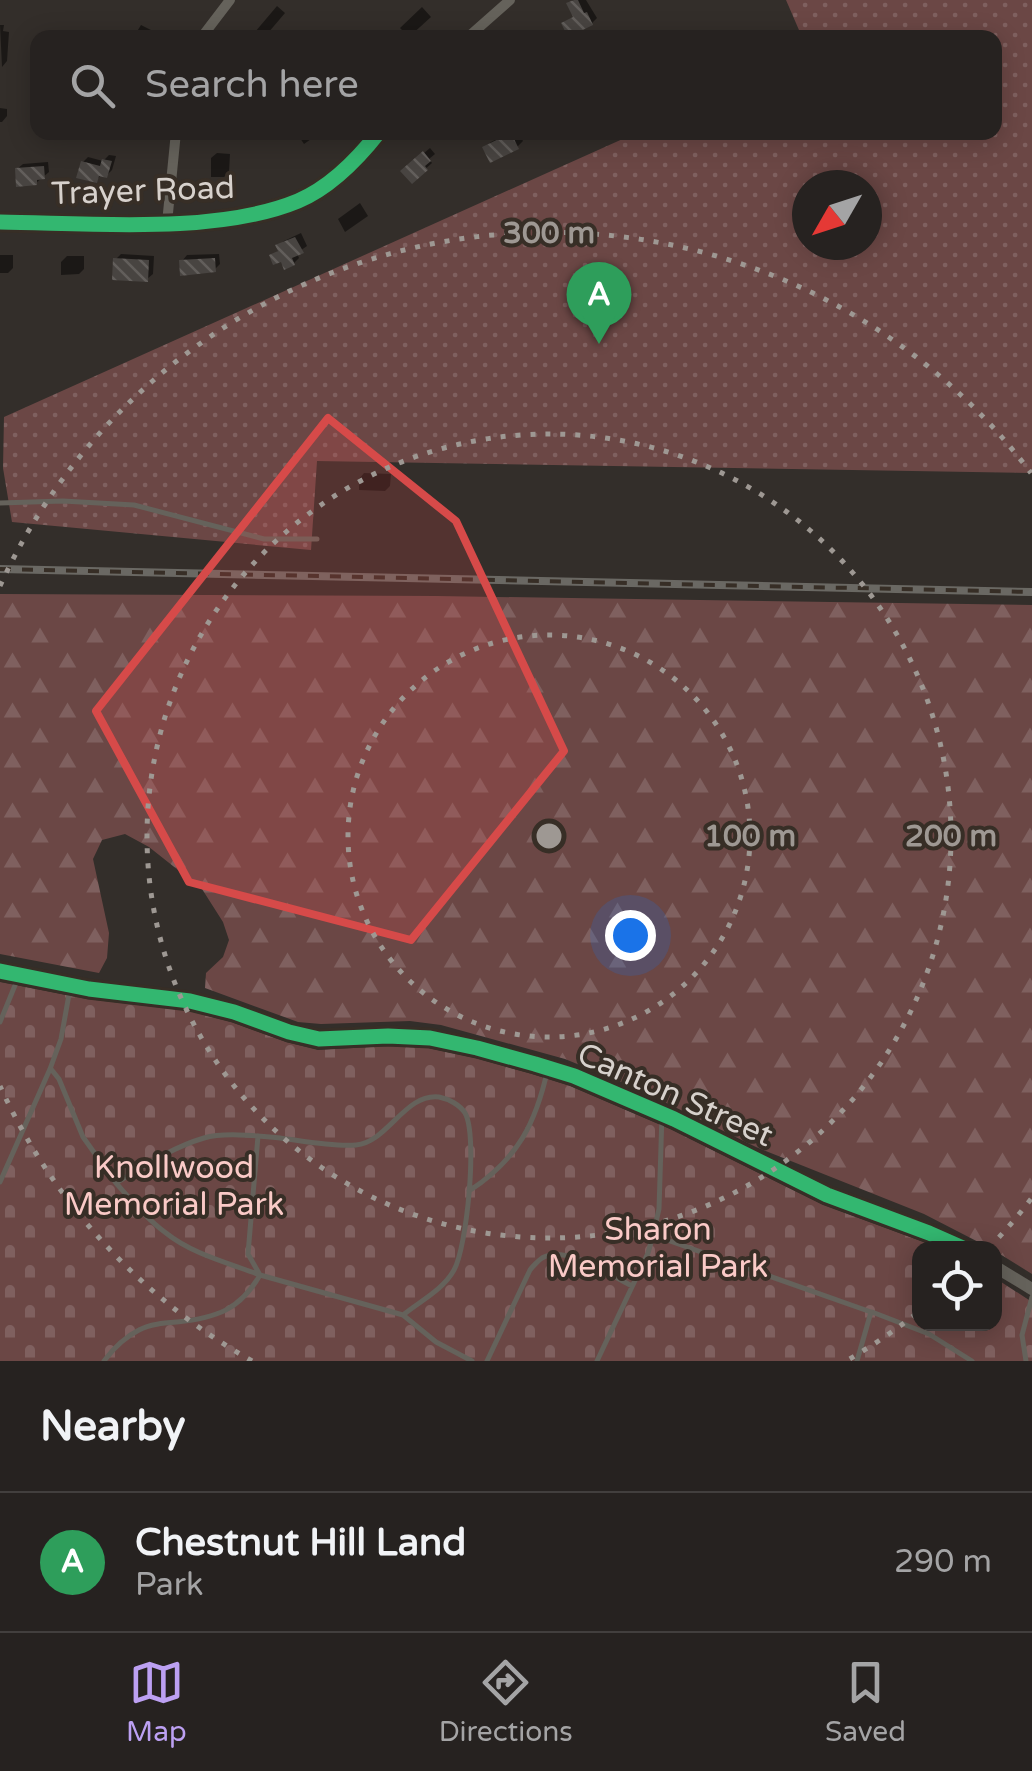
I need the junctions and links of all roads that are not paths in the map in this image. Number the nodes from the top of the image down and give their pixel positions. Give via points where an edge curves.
1 (230, 0) edge
2 (510, 0) edge
3 (208, 30) edge
4 (476, 30) edge
5 (175, 140) edge
6 (374, 140) edge
7 (0, 222) edge
8 (167, 223) junction
9 (0, 504) edge
10 (317, 539) dead end
11 (0, 971) edge
12 (20, 976) junction
13 (71, 986) junction
14 (0, 1022) edge
15 (548, 1068) junction
16 (50, 1069) junction
17 (662, 1114) junction
18 (258, 1136) junction
19 (0, 1182) edge
20 (116, 1183) junction
21 (469, 1191) junction
22 (653, 1235) junction
23 (948, 1241) edge
24 (1002, 1271) edge
25 (260, 1275) junction
26 (632, 1286) junction
27 (1032, 1289) edge
28 (1032, 1297) edge
29 (871, 1312) junction
30 (403, 1315) junction
31 (104, 1361) edge
32 (472, 1361) edge
33 (486, 1361) edge
34 (598, 1361) edge
35 (857, 1361) edge
36 (972, 1361) edge
37 (1026, 1361) edge

1 - 3 street
2 - 4 street
5 - 8 street
6 - 8 street, Trayer Road via 328,183 298,200 245,216
7 - 8 street, Trayer Road
9 - 10 lane via 134,505 264,539
11 - 12 street, Canton Street
12 - 13 street, Canton Street
12 - 14 lane
13 - 15 street, Canton Street via 190,1001 320,1039 430,1038
13 - 16 lane
15 - 17 street, Canton Street
15 - 21 lane via 521,1142
16 - 19 lane
16 - 20 lane via 83,1137
17 - 22 lane
17 - 23 street, Canton Street via 797,1182
18 - 20 lane via 207,1136
18 - 21 lane via 358,1146 418,1102 441,1098 457,1104 468,1123
18 - 25 lane via 248,1254
20 - 25 lane via 169,1236
21 - 30 lane via 453,1272
22 - 26 lane
22 - 29 lane
24 - 27 street
25 - 30 lane
25 - 31 lane via 250,1293 224,1311 140,1329
26 - 33 lane via 574,1257 540,1259
26 - 34 lane
28 - 37 lane via 1022,1336
29 - 35 lane
29 - 36 lane via 928,1334
30 - 32 lane

